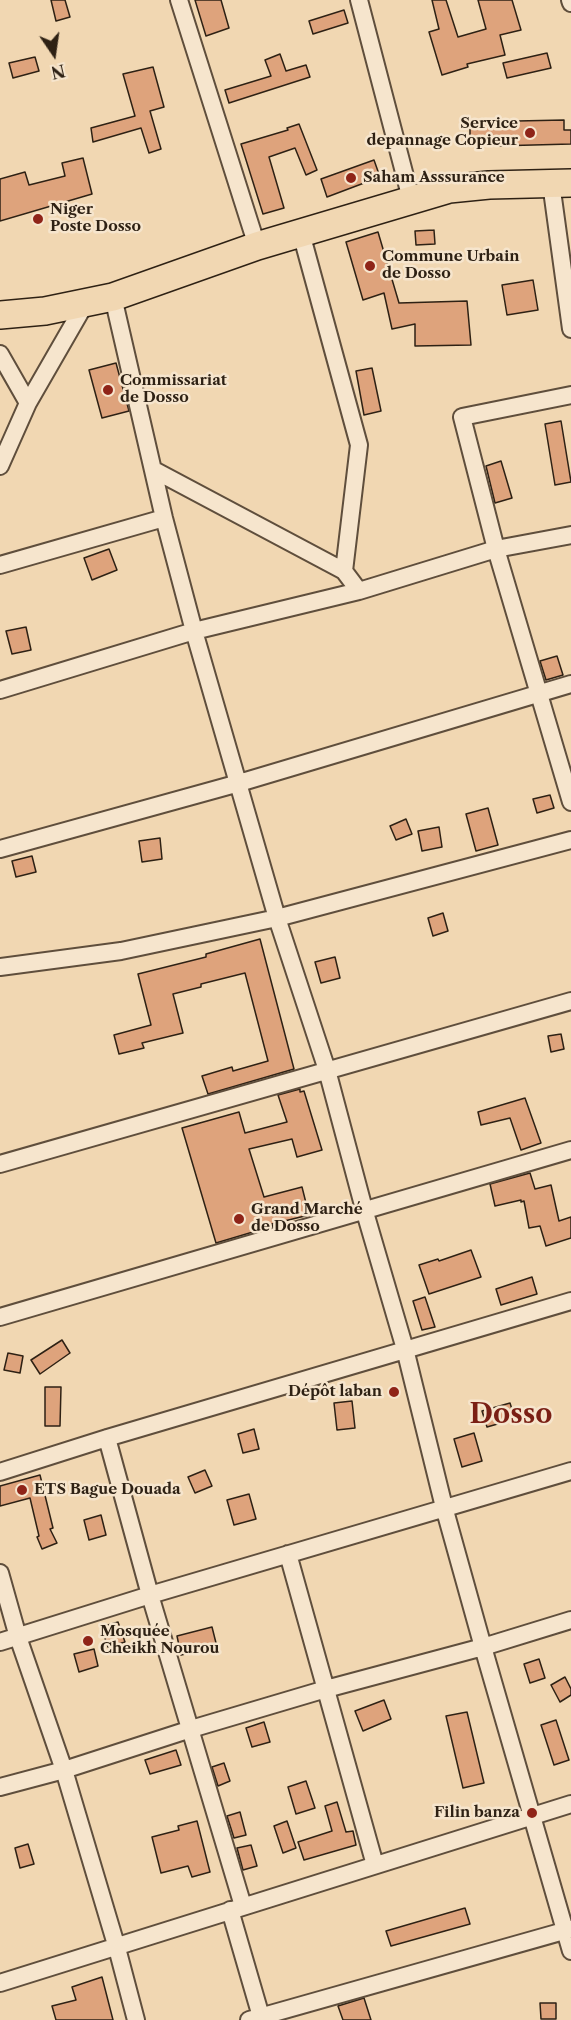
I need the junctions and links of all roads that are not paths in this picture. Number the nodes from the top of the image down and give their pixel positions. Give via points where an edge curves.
1 (179, 0) edge
2 (360, 0) edge
3 (561, 183) edge
4 (411, 199) junction
5 (301, 233) junction
6 (258, 246) junction
7 (113, 297) junction
8 (85, 303) junction
9 (0, 315) edge
10 (571, 329) edge
11 (0, 354) edge
12 (571, 395) edge
13 (28, 403) junction
14 (0, 466) edge
15 (154, 470) junction
16 (164, 518) junction
17 (571, 535) edge
18 (496, 549) junction
19 (0, 565) edge
20 (344, 571) junction
21 (359, 591) junction
22 (194, 631) junction
23 (571, 684) edge
24 (0, 690) edge
25 (539, 694) junction
26 (239, 783) junction
27 (571, 802) edge
28 (571, 840) edge
29 (0, 849) edge
30 (277, 918) junction
31 (0, 967) edge
32 (571, 1001) edge
33 (327, 1070) junction
34 (571, 1150) edge
35 (0, 1164) edge
36 (364, 1209) junction
37 (571, 1301) edge
38 (0, 1317) edge
39 (405, 1349) junction
40 (108, 1438) junction
41 (571, 1471) edge
42 (0, 1472) edge
43 (444, 1507) junction
44 (288, 1554) junction
45 (0, 1573) edge
46 (150, 1595) junction
47 (571, 1620) edge
48 (18, 1637) junction
49 (0, 1642) edge
50 (483, 1647) junction
51 (326, 1689) junction
52 (191, 1728) junction
53 (64, 1770) junction
54 (0, 1787) edge
55 (571, 1804) edge
56 (531, 1816) junction
57 (375, 1865) junction
58 (237, 1908) junction
59 (568, 1929) edge
60 (117, 1948) junction
61 (571, 1951) edge
62 (0, 1983) edge
63 (258, 2019) edge
64 (136, 2020) edge

1 - 6 street
2 - 4 street
3 - 4 highway via 448,189
3 - 10 street
4 - 5 highway
5 - 6 highway
5 - 20 street via 359,445
6 - 7 highway
7 - 8 highway
7 - 15 street
8 - 9 highway
8 - 13 street
11 - 13 street
12 - 18 street via 462,417
13 - 14 street
15 - 16 street
15 - 20 street
16 - 19 street
16 - 22 street
17 - 18 street
18 - 21 street
18 - 25 street
20 - 21 street
21 - 22 street
22 - 24 street
22 - 26 street
23 - 25 street
25 - 26 street
25 - 27 street
26 - 29 street
26 - 30 street
28 - 30 street
30 - 31 street via 121,951
30 - 33 street
32 - 33 street
33 - 35 street
33 - 36 street
34 - 36 street
36 - 38 street
36 - 39 street
37 - 39 street
39 - 40 street
39 - 43 street
40 - 42 street
40 - 46 street
41 - 43 street
43 - 44 street
43 - 50 street
44 - 46 street
44 - 51 street
45 - 48 street
46 - 48 street
46 - 52 street
47 - 50 street
48 - 49 street
48 - 53 street
50 - 51 street
50 - 56 street
51 - 52 street
51 - 57 street
52 - 53 street
52 - 58 street
53 - 54 street
53 - 60 street
55 - 56 street
56 - 57 street
56 - 59 street
57 - 58 street
58 - 60 street
58 - 63 street
59 - 61 street
59 - 63 street
60 - 62 street
60 - 64 street

